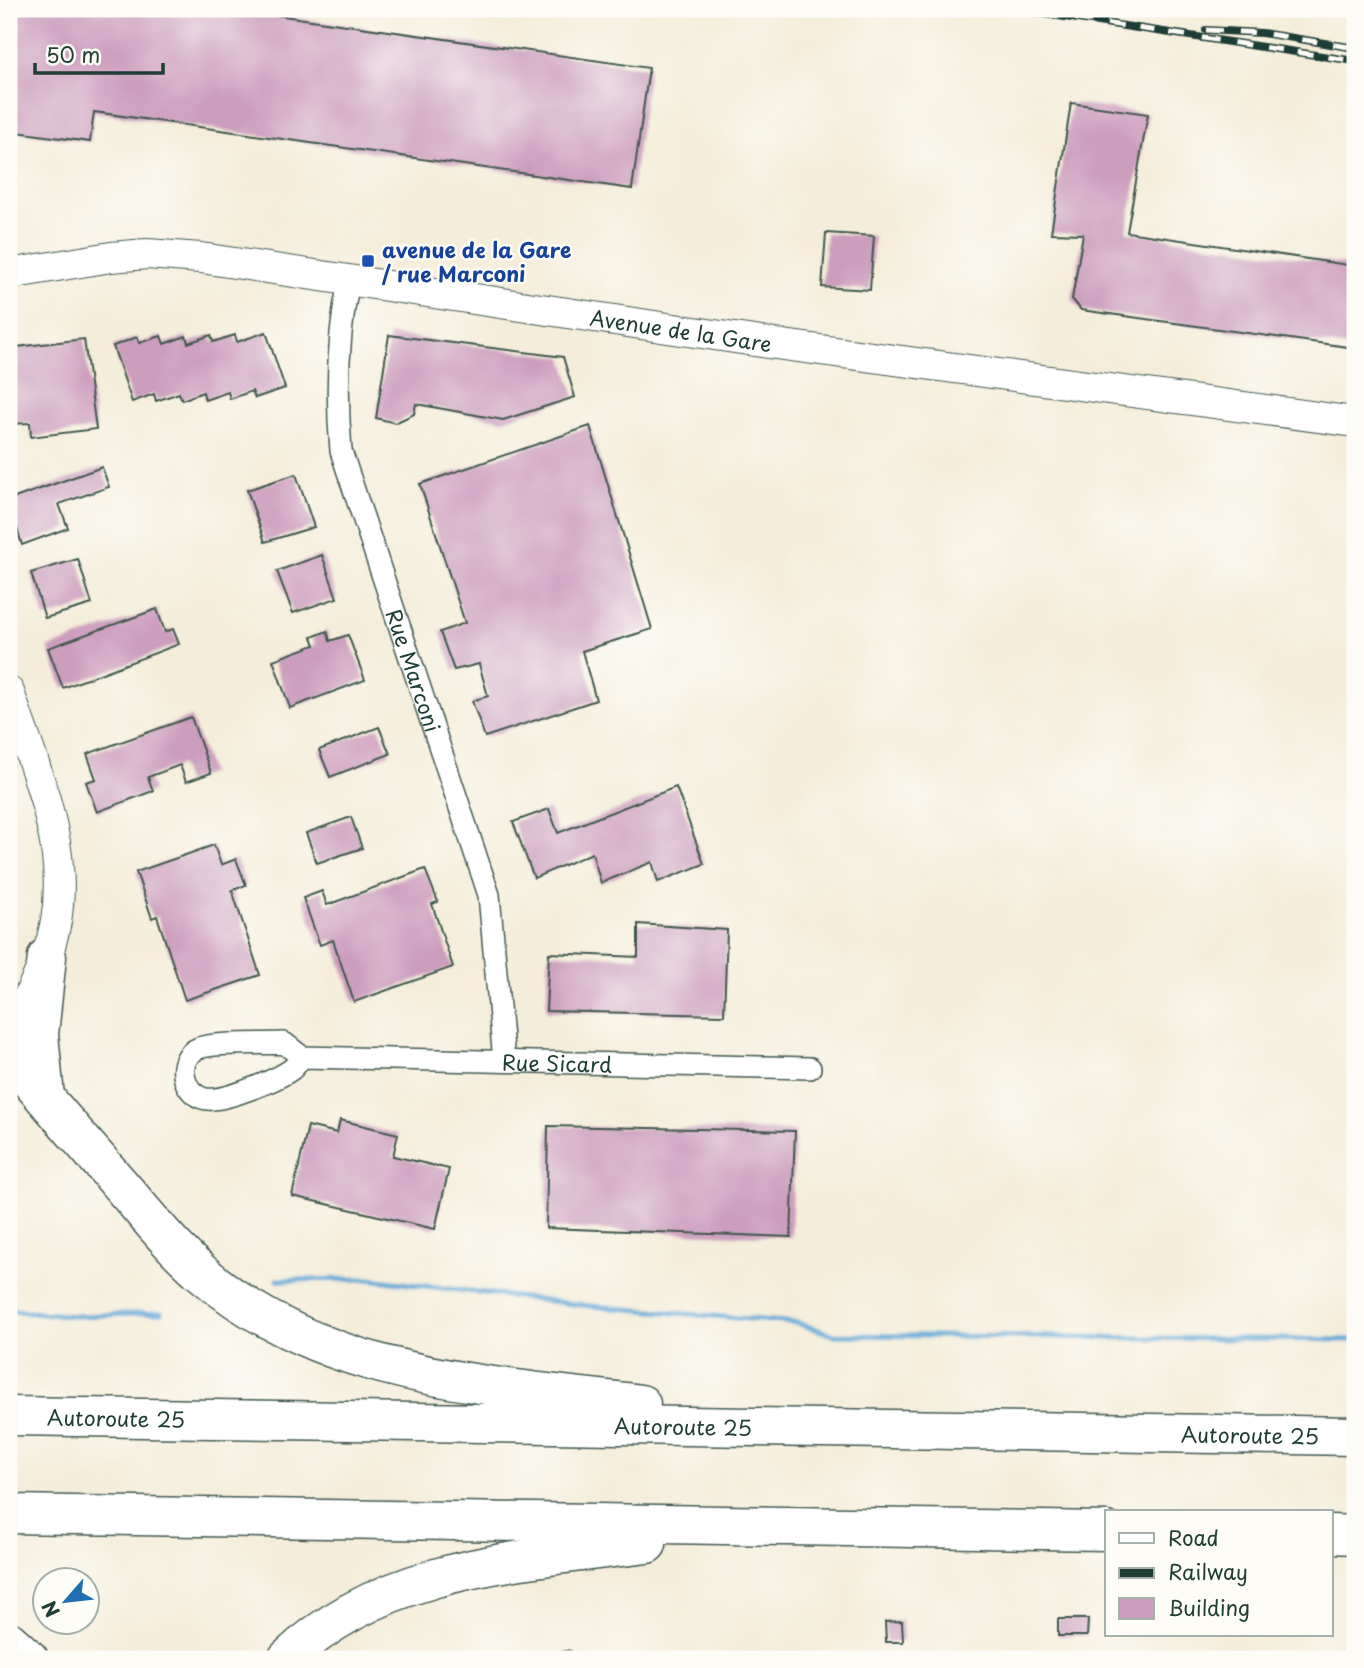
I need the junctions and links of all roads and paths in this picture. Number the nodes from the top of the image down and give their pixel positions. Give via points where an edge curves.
1 (9, 274) edge
2 (349, 281) junction
3 (1355, 422) edge
4 (9, 692) edge
5 (47, 957) junction
6 (9, 1041) edge
7 (9, 1056) edge
8 (302, 1057) junction
9 (504, 1061) junction
10 (810, 1068) dead end
11 (45, 1097) junction
12 (9, 1416) edge
13 (824, 1427) junction
14 (1355, 1436) edge
15 (9, 1514) edge
16 (785, 1526) junction
17 (1105, 1531) edge
18 (1332, 1534) edge
19 (1355, 1535) edge
20 (9, 1641) edge
21 (29, 1659) edge
22 (287, 1659) edge
23 (555, 1659) edge
24 (569, 1659) edge

1 - 2 street, Avenue de la Gare via 147,254
2 - 3 street, Avenue de la Gare
2 - 9 street, Rue Marconi via 336,393 341,451 489,895
4 - 5 street via 47,806 58,862 56,922
5 - 6 street
5 - 11 highway via 39,1034
7 - 11 highway
8 - 8 street, Rue Sicard via 284,1043 200,1047 188,1055 183,1069 194,1095 208,1100 225,1098 292,1069
8 - 9 street, Rue Sicard
9 - 10 street, Rue Sicard
11 - 13 highway via 190,1262 240,1302 298,1335 362,1359 474,1384
12 - 13 highway, Autoroute 25
13 - 14 highway, Autoroute 25
15 - 16 highway
16 - 17 highway
16 - 22 highway via 518,1560 441,1576 357,1609
18 - 19 highway
20 - 21 highway
23 - 24 lane

